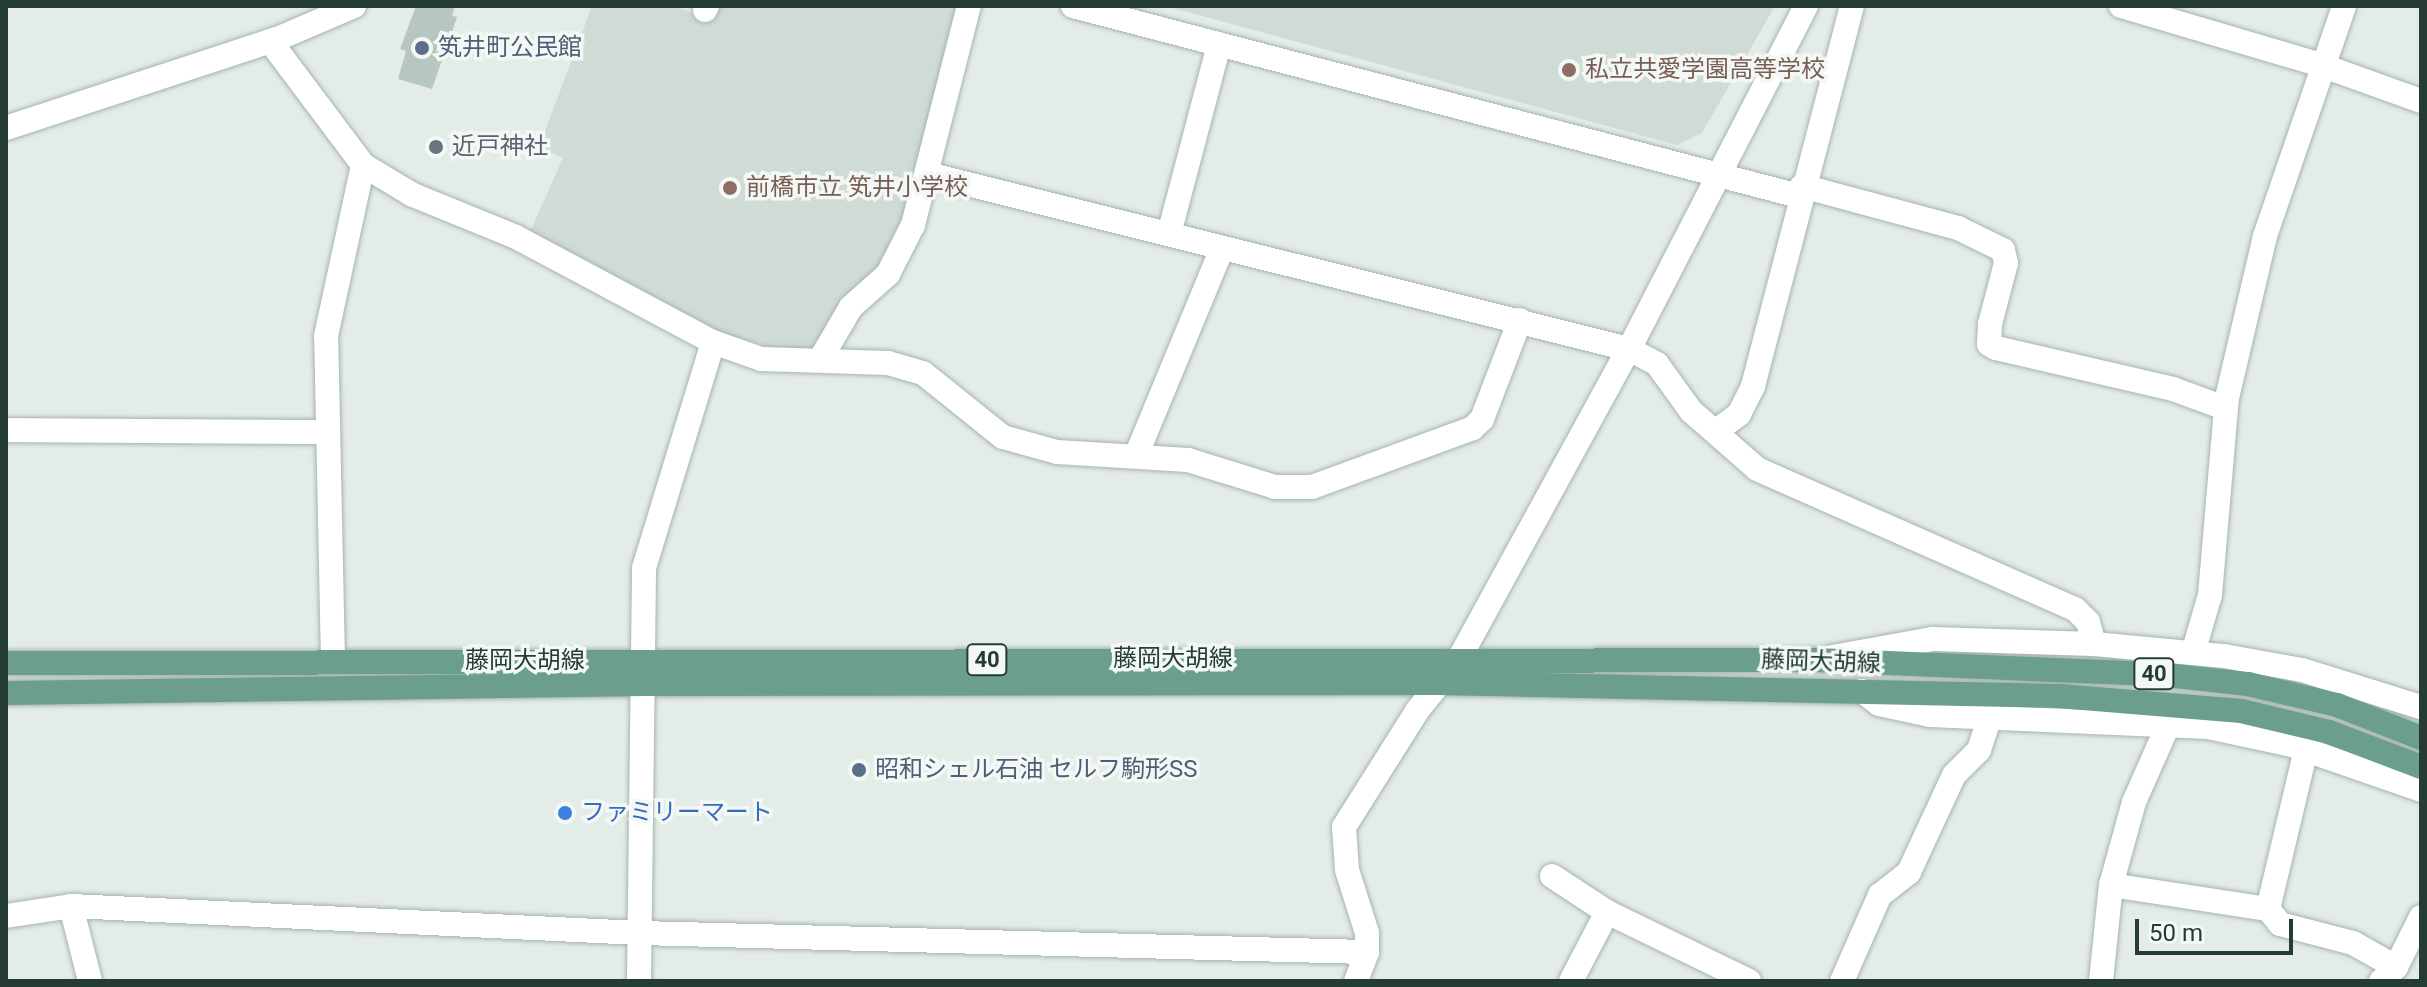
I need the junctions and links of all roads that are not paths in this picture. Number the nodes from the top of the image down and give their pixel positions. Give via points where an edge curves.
1 (354, 6) edge
2 (969, 6) edge
3 (1073, 6) edge
4 (1806, 6) edge
5 (1852, 6) edge
6 (2121, 6) edge
7 (2344, 6) edge
8 (270, 41) junction
9 (1219, 45) junction
10 (2321, 65) junction
11 (2421, 101) edge
12 (6, 128) edge
13 (363, 165) junction
14 (927, 174) junction
15 (1715, 177) junction
16 (1801, 191) junction
17 (1169, 234) junction
18 (1222, 248) junction
19 (1520, 320) junction
20 (713, 342) junction
21 (1629, 349) junction
22 (820, 360) junction
23 (2225, 408) junction
24 (6, 430) edge
25 (1716, 431) junction
26 (328, 432) junction
27 (1136, 456) junction
28 (2094, 644) junction
29 (2193, 653) junction
30 (1459, 659) junction
31 (1817, 660) junction
32 (333, 662) junction
33 (6, 663) edge
34 (644, 672) junction
35 (1436, 683) junction
36 (1862, 691) junction
37 (6, 693) edge
38 (2421, 707) edge
39 (1983, 716) junction
40 (2169, 723) junction
41 (2421, 738) edge
42 (2306, 749) junction
43 (2421, 767) edge
44 (2421, 790) edge
45 (1552, 876) dead end
46 (2111, 885) junction
47 (71, 906) junction
48 (2268, 909) junction
49 (1607, 912) junction
50 (6, 916) edge
51 (2421, 917) edge
52 (640, 933) junction
53 (1367, 952) junction
54 (2388, 974) edge
55 (90, 981) edge
56 (639, 981) edge
57 (1356, 981) edge
58 (1571, 981) edge
59 (1749, 981) edge
60 (1842, 981) edge
61 (2101, 981) edge

1 - 8 street
2 - 14 street
3 - 9 street
4 - 15 street
5 - 16 street
6 - 10 street
7 - 10 street
8 - 12 street
8 - 13 street
9 - 15 street
9 - 17 street
10 - 11 street
10 - 23 street via 2265,236
13 - 20 street via 413,195 516,237
13 - 26 street via 326,336
14 - 17 street
14 - 22 street via 913,225 888,274 851,307
15 - 16 street
15 - 21 street
16 - 23 street via 1958,228 2003,250 2006,263 1990,324 1989,344 1996,348 2173,389
16 - 25 street via 1748,401
17 - 18 street
18 - 19 street
18 - 27 street
19 - 21 street
19 - 27 street via 1479,424 1312,487 1275,487 1188,460
20 - 22 street via 761,359
20 - 34 street via 644,568
21 - 25 street via 1657,364 1691,411
21 - 30 street
22 - 27 street via 888,363 923,373 1003,437 1057,452
23 - 29 street via 2210,595
24 - 26 street
25 - 28 street via 1757,469 2075,609 2088,622
26 - 32 street
28 - 29 street
28 - 31 street via 1933,639
29 - 38 street via 2302,670
30 - 31 main road, 藤岡大胡線 / 40
30 - 34 main road, 藤岡大胡線 / 40
30 - 35 street
31 - 41 main road, 藤岡大胡線 / 40 via 2157,674 2248,684 2337,705
32 - 33 main road, 藤岡大胡線 / 40
32 - 34 main road, 藤岡大胡線 / 40
34 - 35 main road, 藤岡大胡線 / 40
34 - 37 main road, 藤岡大胡線 / 40
34 - 52 street
35 - 36 main road, 藤岡大胡線 / 40
35 - 53 street via 1344,827 1347,870 1367,933
36 - 39 street via 1879,704 1903,711
36 - 43 main road, 藤岡大胡線 / 40 via 2151,701 2241,711 2329,732
39 - 40 street
39 - 60 street via 1979,750 1954,775 1909,872 1880,895
40 - 42 street
40 - 46 street via 2134,802
42 - 44 street
42 - 48 street
45 - 49 street
46 - 48 street
46 - 61 street
47 - 50 street
47 - 52 street
47 - 55 street
48 - 54 street via 2280,924 2353,943
49 - 58 street
49 - 59 street
51 - 54 street
52 - 53 street
52 - 56 street
53 - 57 street

